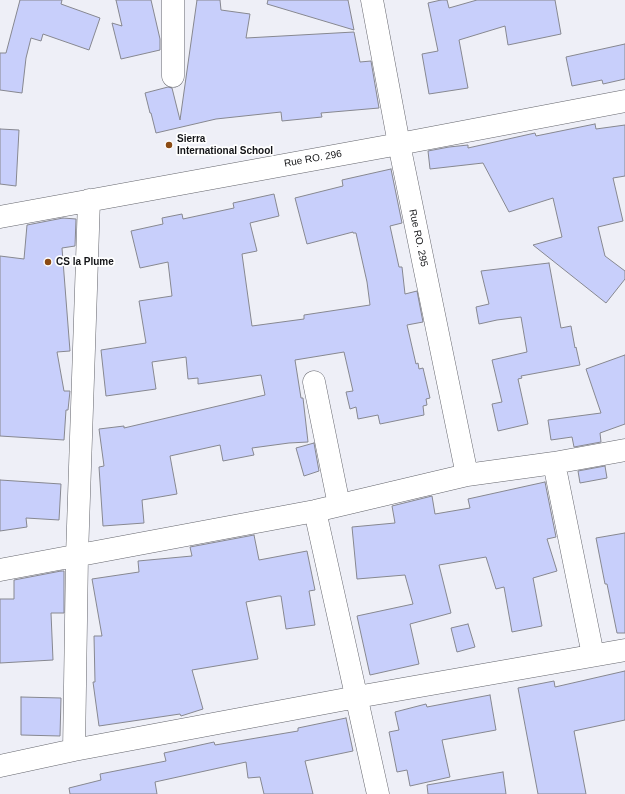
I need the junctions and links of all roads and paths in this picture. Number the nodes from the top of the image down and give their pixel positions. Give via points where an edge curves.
1 (173, 0) edge
2 (372, 0) edge
3 (173, 76) dead end
4 (625, 101) edge
5 (399, 144) junction
6 (89, 200) junction
7 (0, 217) edge
8 (314, 382) dead end
9 (625, 450) edge
10 (554, 463) junction
11 (467, 475) junction
12 (339, 505) junction
13 (315, 511) junction
14 (77, 556) junction
15 (0, 570) edge
16 (625, 650) edge
17 (593, 655) junction
18 (357, 697) junction
19 (74, 750) junction
20 (0, 766) edge
21 (378, 794) edge

1 - 3 street
2 - 5 street, Rue RO. 295
4 - 5 street, Rue RO. 296
5 - 6 street, Rue RO. 296
5 - 11 street, Rue RO. 295
6 - 7 street, Rue RO. 296
6 - 14 street
8 - 12 street
9 - 10 street
10 - 11 street
10 - 17 street
11 - 12 street
12 - 13 street
13 - 14 street
13 - 18 street
14 - 15 street
14 - 19 street
16 - 17 street
17 - 18 street
18 - 19 street
18 - 21 street
19 - 20 street

